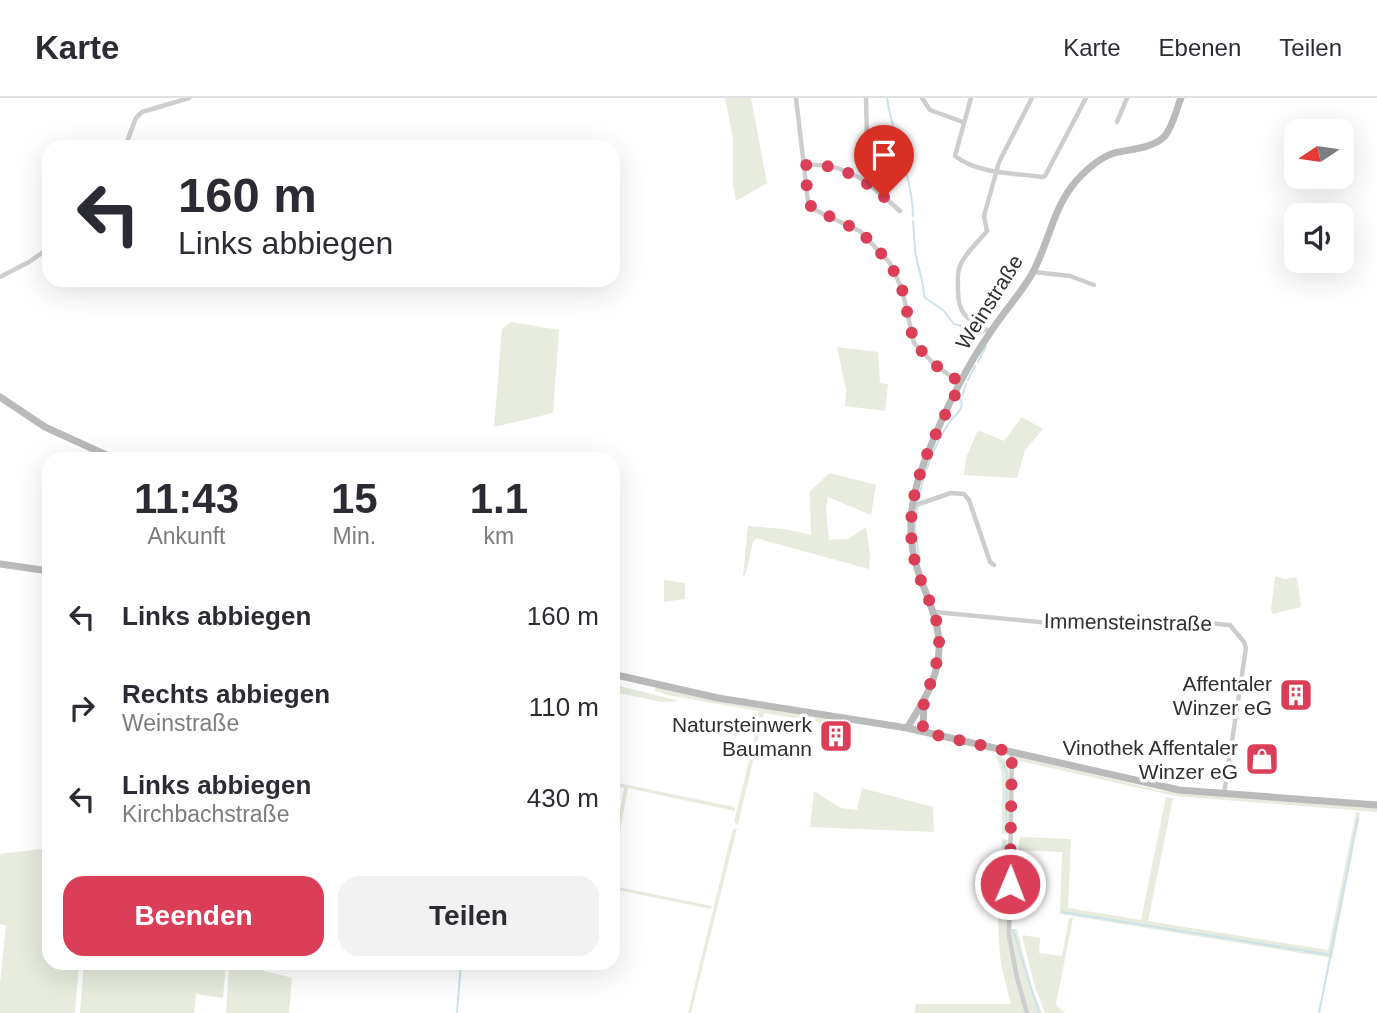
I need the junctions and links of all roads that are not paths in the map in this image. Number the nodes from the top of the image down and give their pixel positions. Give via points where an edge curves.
1 (189, 98) edge
2 (796, 98) edge
3 (866, 98) edge
4 (922, 98) edge
5 (971, 98) edge
6 (1032, 98) edge
7 (1086, 98) edge
8 (1127, 98) edge
9 (1181, 98) edge
10 (964, 122) junction
11 (1116, 122) dead end
12 (128, 140) edge
13 (805, 165) junction
14 (997, 171) junction
15 (868, 183) junction
16 (900, 211) dead end
17 (42, 253) edge
18 (1033, 272) junction
19 (0, 277) edge
20 (1094, 285) dead end
21 (990, 332) junction
22 (961, 383) junction
23 (0, 397) edge
24 (101, 452) edge
25 (915, 506) junction
26 (0, 564) edge
27 (994, 565) dead end
28 (42, 570) edge
29 (935, 612) junction
30 (620, 676) edge
31 (925, 701) junction
32 (907, 728) junction
33 (923, 732) junction
34 (1012, 752) junction
35 (1224, 794) junction
36 (1377, 805) edge
37 (1027, 1013) edge

1 - 12 street via 142,112
2 - 13 street
3 - 15 street
4 - 10 street via 930,110
5 - 10 street
6 - 14 street
7 - 14 street via 1045,176
8 - 11 street
9 - 18 main road, Weinstraße via 1164,137 1100,159 1076,181 1057,209
10 - 14 street via 955,156
13 - 15 street via 838,168
13 - 22 street via 812,208 860,231 890,263 902,289 914,343
14 - 21 street via 984,216 987,231 961,263 957,296 969,320
15 - 16 street
17 - 19 street
18 - 20 street via 1070,276
18 - 21 main road, Weinstraße
21 - 22 main road, Weinstraße
22 - 25 main road, Weinstraße via 925,460
23 - 24 main road via 45,427
25 - 27 street via 951,493 964,494
25 - 29 main road, Weinstraße via 909,524 916,565
26 - 28 main road
29 - 31 main road, Weinstraße via 939,652
29 - 35 street, Immensteinstraße via 1070,625 1230,625 1246,649
30 - 32 main road via 755,704
31 - 32 main road, Weinstraße
31 - 33 main road, Weinstraße
32 - 33 main road
33 - 34 main road
34 - 35 main road via 1133,781
34 - 37 street via 1009,935
35 - 36 main road

